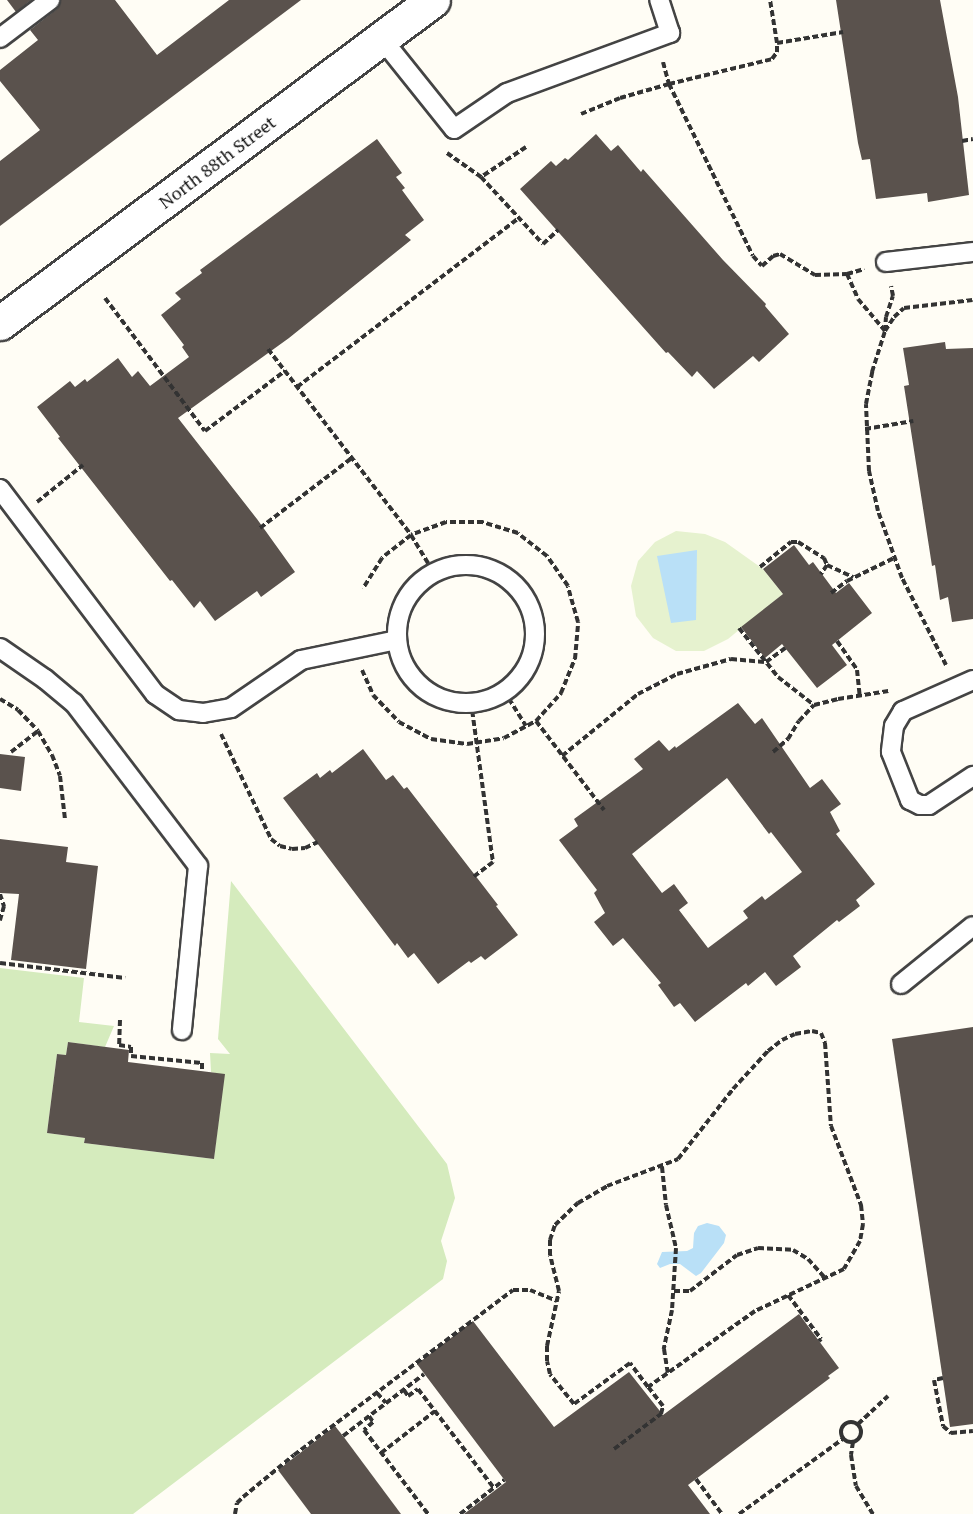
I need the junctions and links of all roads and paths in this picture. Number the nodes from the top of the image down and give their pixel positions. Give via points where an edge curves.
1 (50, 0) edge
2 (433, 0) edge
3 (659, 0) edge
4 (770, 0) edge
5 (843, 32) dead end
6 (0, 38) edge
7 (382, 39) junction
8 (777, 43) junction
9 (669, 84) junction
10 (581, 114) dead end
11 (973, 139) edge
12 (962, 141) dead end
13 (526, 147) dead end
14 (444, 152) dead end
15 (481, 177) junction
16 (519, 218) junction
17 (558, 230) dead end
18 (973, 252) edge
19 (886, 262) dead end
20 (893, 296) dead end
21 (105, 298) dead end
22 (973, 300) edge
23 (0, 323) edge
24 (885, 331) junction
25 (268, 349) dead end
26 (285, 371) junction
27 (297, 387) junction
28 (913, 421) dead end
29 (865, 429) junction
30 (352, 458) junction
31 (83, 465) dead end
32 (0, 489) edge
33 (20, 515) junction
34 (260, 528) dead end
35 (411, 535) junction
36 (894, 558) junction
37 (827, 565) junction
38 (760, 567) dead end
39 (434, 573) junction
40 (821, 574) dead end
41 (854, 577) junction
42 (363, 589) dead end
43 (831, 593) dead end
44 (739, 628) dead end
45 (397, 640) junction
46 (837, 641) dead end
47 (0, 648) edge
48 (351, 648) junction
49 (785, 648) dead end
50 (766, 662) junction
51 (938, 670) dead end
52 (973, 680) edge
53 (896, 688) dead end
54 (504, 691) junction
55 (860, 698) junction
56 (0, 699) edge
57 (471, 702) junction
58 (814, 705) junction
59 (211, 712) junction
60 (536, 721) junction
61 (526, 726) junction
62 (38, 731) junction
63 (477, 743) junction
64 (11, 752) dead end
65 (773, 752) dead end
66 (562, 756) junction
67 (973, 776) edge
68 (604, 810) dead end
69 (65, 819) dead end
70 (318, 843) dead end
71 (473, 877) dead end
72 (0, 894) edge
73 (0, 920) edge
74 (973, 926) edge
75 (0, 963) edge
76 (125, 978) dead end
77 (901, 984) dead end
78 (120, 1020) dead end
79 (182, 1030) dead end
80 (202, 1071) dead end
81 (662, 1167) junction
82 (825, 1278) junction
83 (674, 1291) junction
84 (788, 1295) junction
85 (558, 1301) junction
86 (819, 1341) dead end
87 (668, 1373) junction
88 (424, 1374) dead end
89 (943, 1378) dead end
90 (648, 1387) junction
91 (404, 1390) junction
92 (376, 1392) junction
93 (888, 1395) dead end
94 (386, 1403) junction
95 (435, 1411) junction
96 (369, 1416) junction
97 (858, 1424) junction
98 (973, 1431) edge
99 (343, 1436) dead end
100 (844, 1438) junction
101 (853, 1442) junction
102 (614, 1449) dead end
103 (381, 1453) junction
104 (696, 1479) dead end
105 (504, 1480) dead end
106 (494, 1488) junction
107 (235, 1514) edge
108 (428, 1514) edge
109 (460, 1514) edge
110 (722, 1514) edge
111 (740, 1514) edge
112 (873, 1514) edge

1 - 6 lane
2 - 7 street, North 88th Street
3 - 7 lane via 670,33 507,93 454,129
4 - 8 path
5 - 8 path
7 - 23 street, North 88th Street
8 - 9 path via 772,59
9 - 10 path
9 - 24 path via 753,256 762,266 780,254 815,275 847,274 858,299
11 - 12 path
13 - 15 path
14 - 15 path
15 - 16 path
16 - 17 path via 543,244
16 - 27 path
18 - 19 lane
20 - 24 path
21 - 26 path via 206,431
22 - 24 path via 904,308
24 - 29 path via 872,372
25 - 26 path
26 - 27 path
27 - 30 path
28 - 29 path
29 - 36 path via 869,471
30 - 34 path
30 - 35 path
31 - 33 path
32 - 33 lane
33 - 59 lane via 155,694 179,710
35 - 39 path
35 - 42 path via 382,558
35 - 60 path via 446,522 483,522 518,533 553,563 568,586 578,622 575,659 561,693
36 - 41 path
36 - 51 path via 946,666
37 - 38 path via 820,554 791,542
37 - 40 path
37 - 41 path
39 - 45 lane via 409,594 399,616
39 - 54 lane via 447,567 470,565 493,570 512,581 526,598 534,619 535,641 529,663 517,681
41 - 43 path
44 - 50 path
45 - 48 lane
45 - 57 lane via 403,662 417,682 436,696 456,703
46 - 55 path via 857,670
47 - 79 lane via 74,703 198,866
48 - 59 lane via 301,660 231,708
48 - 63 path via 374,695 399,722 431,739
49 - 50 path
50 - 58 path
50 - 66 path via 731,659 677,674 638,694
52 - 67 lane via 903,711 894,726 891,752 910,800 920,805 928,805
53 - 55 path
54 - 57 lane
54 - 61 path
55 - 58 path
56 - 62 path via 18,710
57 - 63 path
58 - 65 path
59 - 70 path via 271,839 292,849
60 - 61 path
60 - 66 path
61 - 63 path via 504,738
62 - 64 path
62 - 69 path via 60,776
63 - 71 path via 493,862
66 - 68 path
72 - 73 path via 4,906
74 - 77 lane
75 - 76 path
78 - 80 path via 119,1046 131,1047 131,1056 202,1063
81 - 82 path via 678,1160 768,1051 795,1034 821,1033 831,1126 861,1205 863,1224 860,1241 844,1269
81 - 83 path via 675,1248
81 - 85 path via 607,1186 565,1212 550,1240
82 - 83 path via 813,1263 793,1250 758,1248 737,1255 690,1292
82 - 84 path
83 - 87 path via 664,1349
84 - 86 path
84 - 87 path via 755,1311
85 - 90 path via 547,1361 550,1374 574,1404 630,1362
85 - 92 path via 530,1290 513,1290
87 - 90 path
88 - 91 path
89 - 98 path via 934,1380 943,1426 951,1433
90 - 102 path via 663,1406 661,1413
91 - 94 path
91 - 95 path via 408,1396 418,1389
92 - 94 path
92 - 107 path via 243,1497
93 - 97 path
94 - 96 path
95 - 103 path
95 - 106 path
96 - 99 path
96 - 103 path via 374,1422 364,1430
97 - 100 path via 843,1426
97 - 101 path via 862,1433
100 - 101 path
100 - 111 path
101 - 112 path via 856,1486
103 - 108 path
104 - 110 path
105 - 106 path
106 - 109 path

